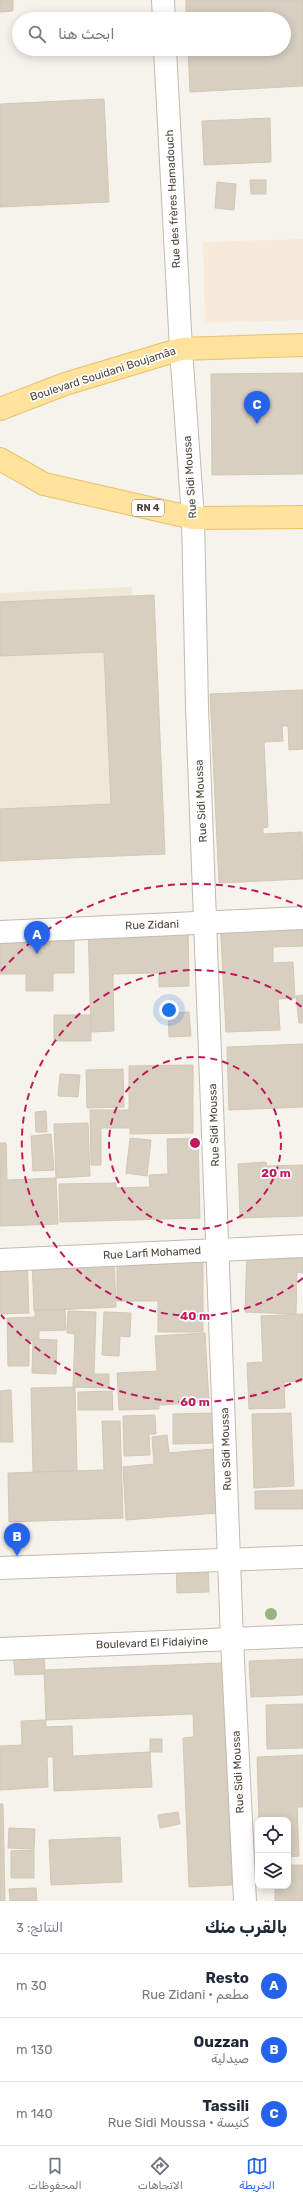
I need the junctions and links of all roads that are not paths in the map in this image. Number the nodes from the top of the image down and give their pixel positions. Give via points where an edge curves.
1 (162, 0) edge
2 (163, 12) edge
3 (165, 56) edge
4 (303, 346) edge
5 (181, 349) junction
6 (0, 409) edge
7 (0, 459) edge
8 (303, 517) edge
9 (193, 518) junction
10 (303, 918) edge
11 (206, 923) junction
12 (0, 932) edge
13 (303, 1246) edge
14 (218, 1250) junction
15 (0, 1260) edge
16 (303, 1557) edge
17 (230, 1560) junction
18 (0, 1568) edge
19 (303, 1636) edge
20 (232, 1640) junction
21 (0, 1649) edge
22 (245, 1901) edge

1 - 2 street
3 - 5 street, Rue des frères Hamadouch
4 - 5 main road, Boulevard Souidani Boujamâa
5 - 6 main road, Boulevard Souidani Boujamâa via 64,384
5 - 9 street, Rue Sidi Moussa
7 - 9 main road, RN 4 via 44,484
8 - 9 main road, RN 4
9 - 11 street, Rue Sidi Moussa via 197,707
10 - 11 street, Rue Zidani
11 - 12 street, Rue Zidani
11 - 14 street, Rue Sidi Moussa
13 - 14 street, Rue Larfi Mohamed
14 - 15 street, Rue Larfi Mohamed
14 - 17 street, Rue Sidi Moussa
16 - 17 street
17 - 18 street
17 - 20 street, Rue Sidi Moussa
19 - 20 street, Boulevard El Fidaiyine
20 - 21 street, Boulevard El Fidaiyine
20 - 22 street, Rue Sidi Moussa

